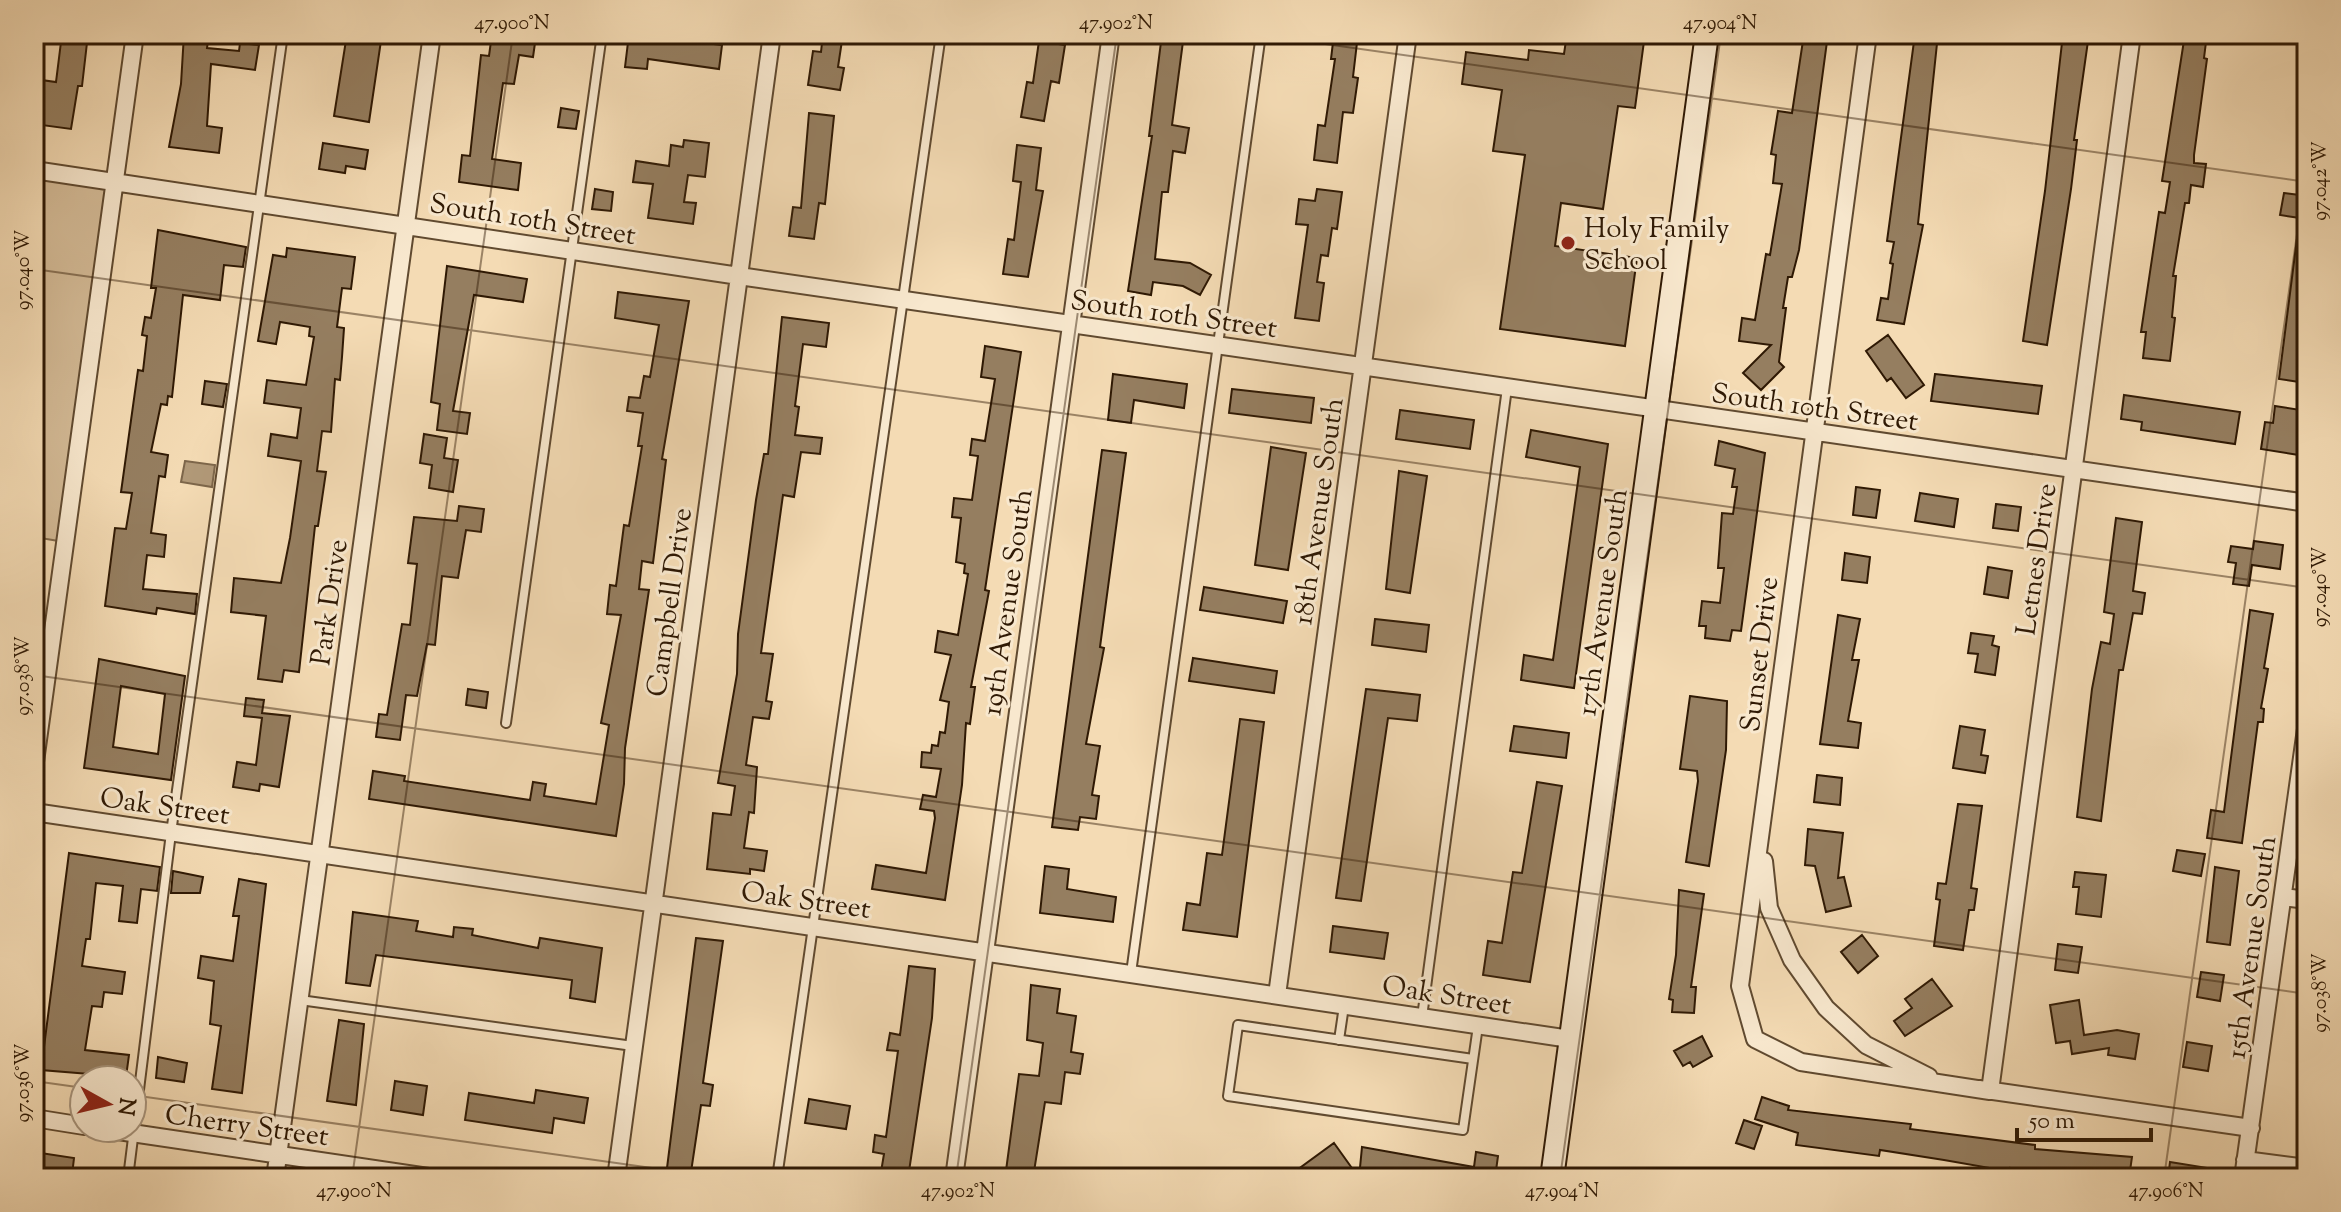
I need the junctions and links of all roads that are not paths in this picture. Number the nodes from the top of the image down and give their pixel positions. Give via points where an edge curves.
1 (135, 34) edge
2 (283, 34) edge
3 (432, 34) edge
4 (602, 34) edge
5 (772, 34) edge
6 (941, 34) edge
7 (1111, 34) edge
8 (1261, 34) edge
9 (1408, 34) edge
10 (1707, 34) edge
11 (1868, 34) edge
12 (2132, 34) edge
13 (34, 170) edge
14 (114, 181) junction
15 (261, 203) junction
16 (406, 225) junction
17 (574, 251) junction
18 (739, 276) junction
19 (903, 300) junction
20 (1070, 324) junction
21 (1218, 346) junction
22 (1363, 367) junction
23 (1507, 388) junction
24 (1658, 409) junction
25 (1813, 432) junction
26 (2074, 471) junction
27 (2307, 503) edge
28 (2307, 722) edge
29 (506, 723) dead end
30 (2304, 765) edge
31 (34, 769) edge
32 (34, 812) edge
33 (171, 833) junction
34 (1762, 835) junction
35 (319, 855) junction
36 (2283, 897) junction
37 (2307, 900) edge
38 (653, 902) junction
39 (813, 926) junction
40 (984, 952) junction
41 (1131, 973) junction
42 (1277, 995) junction
43 (299, 1000) junction
44 (1344, 1005) junction
45 (1422, 1017) junction
46 (1478, 1025) junction
47 (1570, 1039) junction
48 (1339, 1040) junction
49 (633, 1046) junction
50 (1473, 1059) junction
51 (143, 1064) edge
52 (1990, 1091) junction
53 (34, 1118) edge
54 (68, 1123) edge
55 (2251, 1128) junction
56 (148, 1135) edge
57 (133, 1144) edge
58 (278, 1155) junction
59 (2245, 1160) junction
60 (2307, 1168) edge
61 (128, 1178) edge
62 (275, 1178) edge
63 (429, 1178) edge
64 (616, 1178) edge
65 (777, 1178) edge
66 (954, 1178) edge
67 (1552, 1178) edge
68 (2243, 1178) edge

1 - 14 street
2 - 15 lane
3 - 16 street, Park Drive
4 - 17 lane
5 - 18 street, Campbell Drive
6 - 19 lane
7 - 20 street, 19th Avenue South
8 - 21 lane
9 - 22 street, 18th Avenue South
10 - 24 street, 17th Avenue South
11 - 25 street, Sunset Drive
12 - 26 street, Letnes Drive
13 - 14 street, South 10th Street
14 - 15 street, South 10th Street
14 - 31 street
15 - 16 street, South 10th Street
15 - 33 lane
16 - 17 street, South 10th Street
16 - 35 street, Park Drive
17 - 18 street, South 10th Street
17 - 29 lane
18 - 19 street, South 10th Street
18 - 38 street, Campbell Drive
19 - 20 street, South 10th Street
19 - 39 lane
20 - 21 street, South 10th Street
20 - 40 street, 19th Avenue South
21 - 22 street, South 10th Street
21 - 41 lane
22 - 23 street, South 10th Street
22 - 42 street, 18th Avenue South
23 - 24 street, South 10th Street
23 - 45 lane
24 - 25 street, South 10th Street
24 - 47 street, 17th Avenue South
25 - 26 street, South 10th Street
25 - 34 street, Sunset Drive
26 - 27 street, South 10th Street
26 - 52 street, Letnes Drive
28 - 30 street, 15th Avenue South
30 - 36 street, 15th Avenue South
32 - 33 street, Oak Street
33 - 35 street, Oak Street
33 - 51 lane
34 - 52 street via 1769,908 1792,960 1826,1008 1866,1045 1930,1078
34 - 52 street, Sunset Drive via 1740,986 1755,1039 1801,1062
35 - 38 street, Oak Street
35 - 43 street, Park Drive
36 - 37 street
36 - 55 street, 15th Avenue South
38 - 39 street, Oak Street
38 - 49 street, Campbell Drive
39 - 40 street, Oak Street
39 - 65 lane
40 - 41 street, Oak Street
40 - 66 street, 19th Avenue South
41 - 42 street, Oak Street
42 - 44 street, Oak Street
43 - 49 lane
43 - 58 street, Park Drive
44 - 45 street, Oak Street
44 - 48 lane
45 - 46 street, Oak Street
46 - 47 street, Oak Street
46 - 50 lane
47 - 67 street, 17th Avenue South
48 - 50 lane
48 - 50 lane via 1238,1025 1228,1096 1463,1130
49 - 64 street, Campbell Drive
52 - 55 street
53 - 54 street
55 - 59 street, 15th Avenue South
56 - 58 street, Cherry Street
57 - 61 lane
58 - 62 street, Park Drive
58 - 63 street, Cherry Street
59 - 60 street
59 - 68 street, 15th Avenue South

